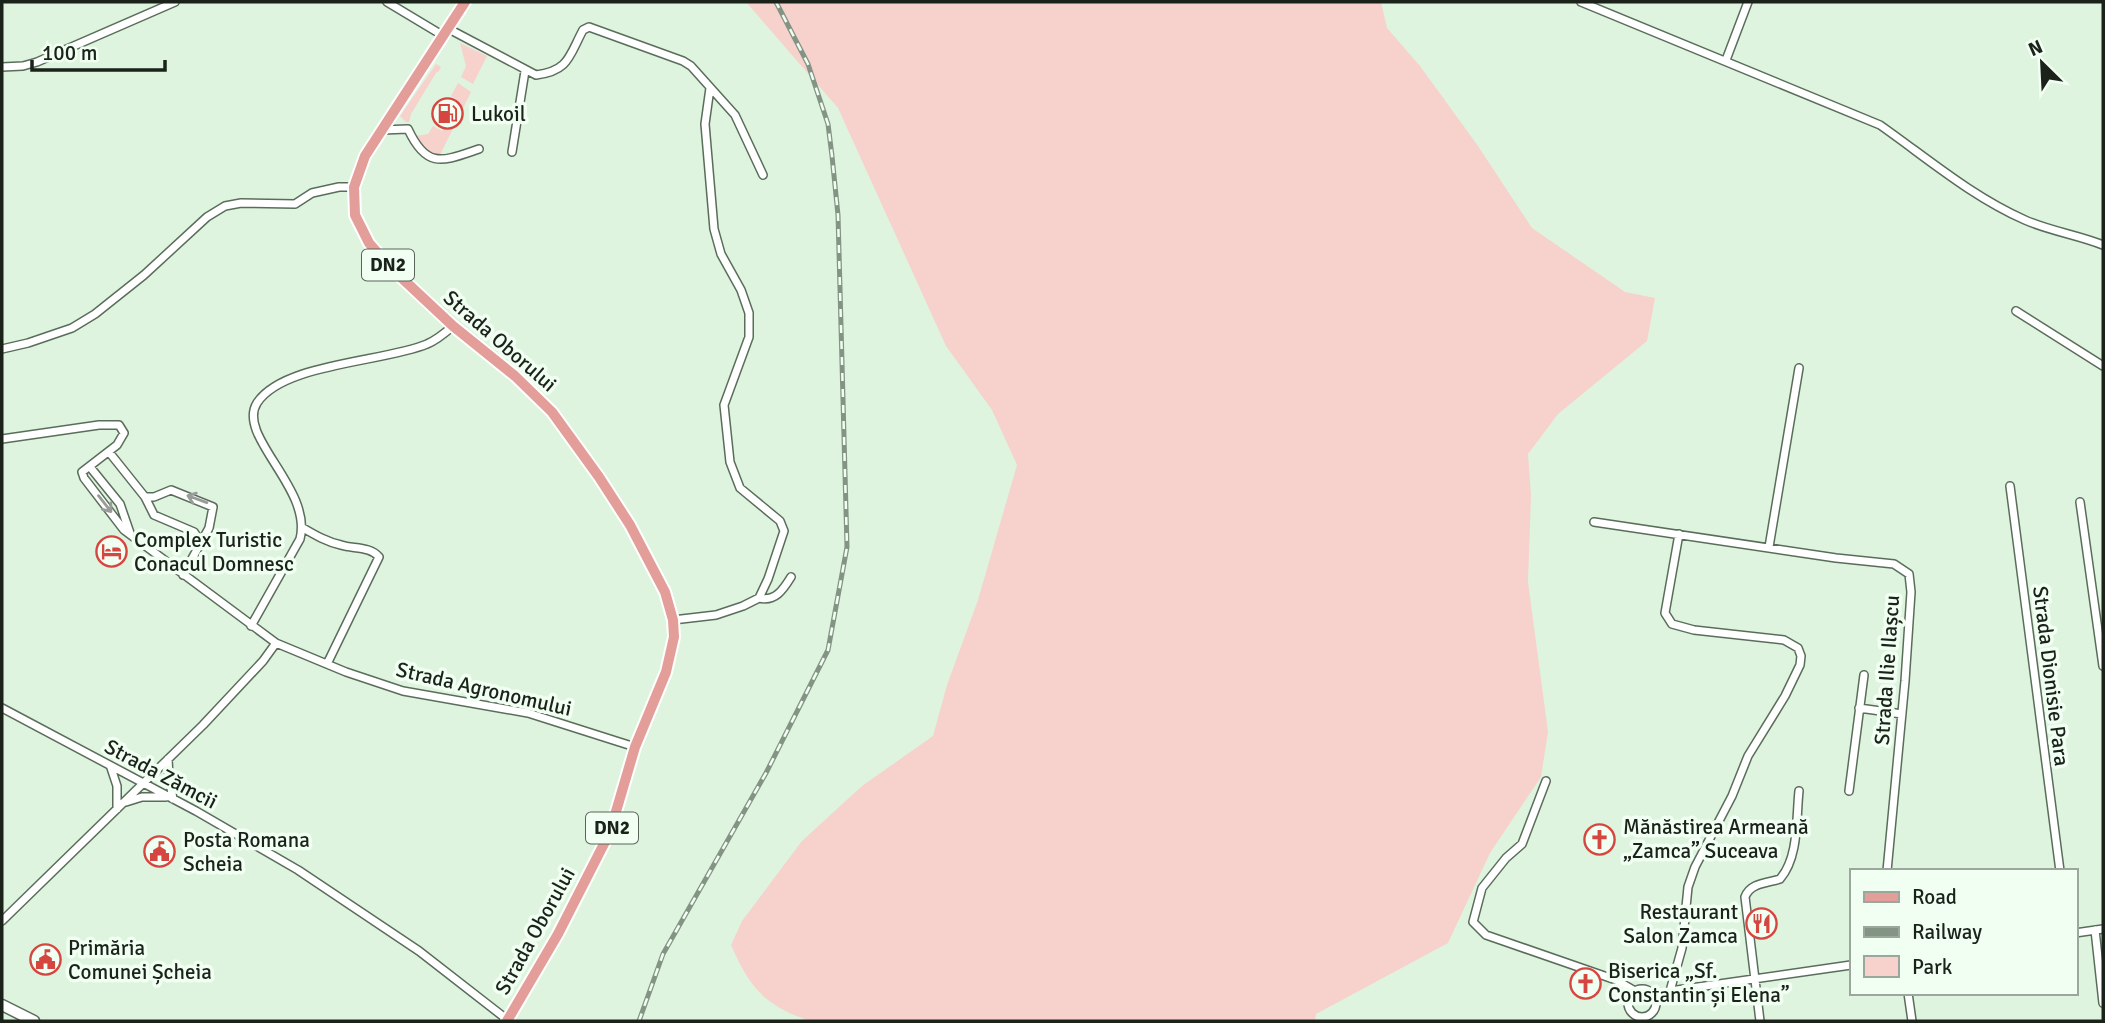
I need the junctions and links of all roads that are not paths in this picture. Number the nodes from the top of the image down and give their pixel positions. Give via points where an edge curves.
1 (174, 2) edge
2 (387, 2) edge
3 (465, 2) edge
4 (1581, 2) edge
5 (1748, 2) edge
6 (444, 32) junction
7 (1726, 60) junction
8 (2, 67) edge
9 (525, 71) junction
10 (710, 88) junction
11 (381, 130) junction
12 (479, 149) dead end
13 (512, 152) dead end
14 (763, 174) dead end
15 (354, 187) junction
16 (2103, 244) edge
17 (2016, 311) dead end
18 (453, 326) junction
19 (2, 349) edge
20 (2103, 366) edge
21 (1799, 368) dead end
22 (2, 439) edge
23 (110, 452) junction
24 (90, 467) junction
25 (2010, 486) dead end
26 (145, 497) junction
27 (2080, 502) dead end
28 (1594, 522) dead end
29 (303, 528) junction
30 (130, 533) junction
31 (1679, 534) junction
32 (201, 543) junction
33 (1769, 547) junction
34 (183, 575) junction
35 (791, 577) dead end
36 (759, 598) junction
37 (673, 620) junction
38 (251, 626) junction
39 (276, 643) junction
40 (327, 664) junction
41 (2103, 666) edge
42 (1864, 674) dead end
43 (2, 708) edge
44 (1859, 708) junction
45 (1902, 714) junction
46 (635, 747) junction
47 (168, 760) junction
48 (111, 767) junction
49 (1546, 781) dead end
50 (143, 784) junction
51 (1799, 791) dead end
52 (1849, 791) dead end
53 (171, 798) junction
54 (125, 802) junction
55 (117, 809) junction
56 (1887, 869) edge
57 (2060, 869) edge
58 (2, 921) edge
59 (2099, 930) edge
60 (2077, 933) edge
61 (1850, 965) edge
62 (1755, 978) junction
63 (1635, 991) junction
64 (1670, 991) junction
65 (1908, 995) edge
66 (1655, 998) junction
67 (2103, 1003) edge
68 (2, 1005) edge
69 (1641, 1019) edge
70 (34, 1021) edge
71 (508, 1021) edge
72 (1760, 1021) edge
73 (1912, 1021) edge

1 - 8 street via 37,62
2 - 6 street
3 - 6 main road, Strada Oborului / DN2
4 - 7 street
5 - 7 street
6 - 9 street
6 - 11 main road, Strada Oborului / DN2
7 - 16 street via 1880,125 1951,178 2010,213
9 - 10 street via 539,75 565,65 589,27 683,61
9 - 13 street
10 - 14 street via 735,115
10 - 36 street via 705,124 714,229 749,313 749,337 724,405 730,462 740,488 780,522 784,531
11 - 12 street via 408,129 420,151 435,159
11 - 15 main road, Strada Oborului / DN2
15 - 18 main road, Strada Oborului / DN2 via 355,215 369,243
15 - 19 street via 312,192 295,204 225,206 95,314 72,328
17 - 20 street
18 - 29 street via 414,349 326,367 276,387 258,402 253,413 256,429 293,492
18 - 37 main road, Strada Oborului / DN2 via 516,376 552,412 630,525 657,574
21 - 33 street
22 - 23 street via 119,425 121,441
23 - 24 street
23 - 26 street
24 - 30 street via 120,504
24 -> 30 street, Strada Agronomului via 82,472 122,529
25 - 57 street, Strada Dionisie Para
26 - 32 street via 157,518 194,532
32 -> 26 street via 214,511 212,505 172,490
27 - 41 street
28 - 31 street, Strada Ilie Ilașcu
29 - 38 street
29 - 40 street via 325,540 368,549 379,557
30 - 34 street, Strada Agronomului
31 - 33 street, Strada Ilie Ilașcu
31 - 64 street via 1665,613 1672,624 1784,640 1798,648 1801,656 1800,666 1748,756 1691,877 1682,947
32 - 34 street
33 - 45 street, Strada Ilie Ilașcu via 1894,564 1909,574
34 - 38 street, Strada Agronomului
35 - 36 street via 773,598
36 - 37 street via 716,615
37 - 46 main road, Strada Oborului / DN2 via 666,672
38 - 39 street, Strada Agronomului
39 - 40 street, Strada Agronomului
39 - 47 street
40 - 46 street, Strada Agronomului via 402,691 528,713
42 - 44 street
43 - 48 street, Strada Zămcii
44 - 45 street
44 - 52 street
45 - 56 street, Strada Ilie Ilașcu
46 - 71 main road, Strada Oborului / DN2 via 610,832
47 - 50 street
47 - 53 street
48 - 50 street, Strada Zămcii
48 - 55 street
49 - 63 street via 1522,844 1482,888 1473,922 1486,935 1616,980
50 - 53 street, Strada Zămcii
50 - 54 street
51 - 62 street via 1789,866 1780,880 1753,886 1745,897
53 - 54 street via 142,797
53 - 71 street, Strada Zămcii via 298,870 382,925
54 - 55 street
55 - 58 street
59 - 60 street
59 - 67 street
61 - 62 street
62 - 64 street
62 - 72 street
63 - 66 street via 1649,991
63 - 69 street via 1629,1009
64 - 66 street
65 - 73 street
66 - 69 street via 1653,1012
68 - 70 main road

